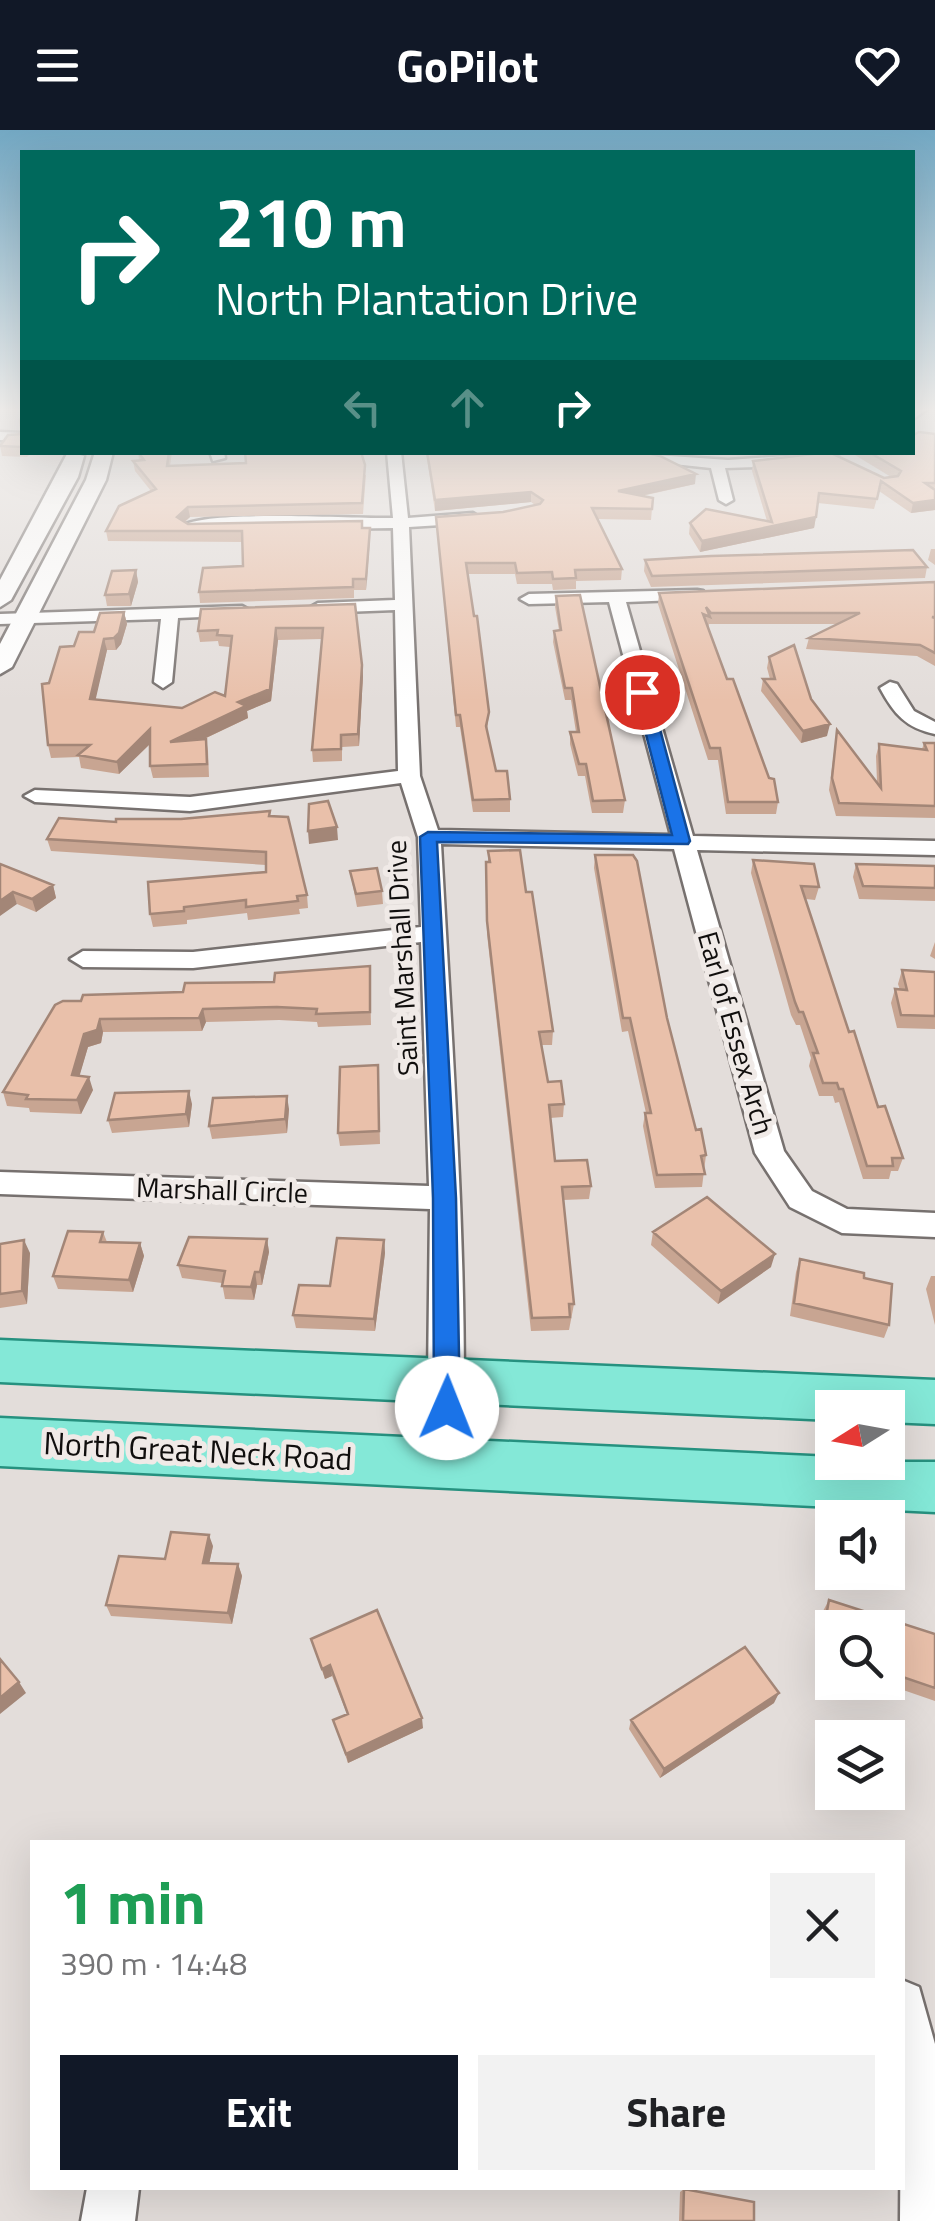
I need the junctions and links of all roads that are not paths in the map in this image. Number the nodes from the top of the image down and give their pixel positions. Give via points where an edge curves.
1 (52, 506) edge
2 (83, 506) edge
3 (400, 506) edge
4 (498, 515) edge
5 (402, 523) junction
6 (190, 526) edge
7 (716, 594) edge
8 (616, 598) junction
9 (529, 599) dead end
10 (0, 600) edge
11 (403, 605) junction
12 (306, 609) edge
13 (267, 610) edge
14 (170, 614) junction
15 (0, 619) edge
16 (26, 619) junction
17 (0, 668) edge
18 (163, 682) dead end
19 (890, 688) dead end
20 (935, 728) edge
21 (409, 776) junction
22 (35, 796) dead end
23 (428, 837) junction
24 (682, 841) junction
25 (935, 848) edge
26 (433, 933) junction
27 (83, 959) dead end
28 (0, 1183) edge
29 (445, 1198) junction
30 (935, 1225) edge
31 (0, 1361) edge
32 (448, 1380) junction
33 (935, 1402) edge
34 (0, 1442) edge
35 (445, 1463) junction
36 (935, 1487) edge
37 (905, 2018) edge
38 (113, 2190) edge
39 (108, 2221) edge
40 (927, 2221) edge

1 - 10 street
2 - 16 street
3 - 5 street, Saint Marshall Drive
4 - 5 street
5 - 6 street
5 - 11 street, Saint Marshall Drive
7 - 8 street
8 - 9 street
8 - 24 street, Earl of Essex Arch
11 - 12 street
11 - 21 street, Saint Marshall Drive
13 - 14 street
14 - 16 street
14 - 18 street
15 - 16 street
16 - 17 street
19 - 20 street via 906,717
21 - 22 street via 163,805
21 - 23 street, Saint Marshall Drive
23 - 24 street
23 - 26 street, Saint Marshall Drive
24 - 25 street
24 - 30 street, Earl of Essex Arch via 770,1153 801,1199 842,1221
26 - 27 street via 193,960
26 - 29 street, Saint Marshall Drive
28 - 29 street, Marshall Circle
29 - 32 street, Saint Marshall Drive
31 - 32 main road
32 - 33 main road
32 - 35 street, Saint Marshall Drive
34 - 35 main road, North Great Neck Road
35 - 36 main road, North Great Neck Road
37 - 40 street
38 - 39 street

